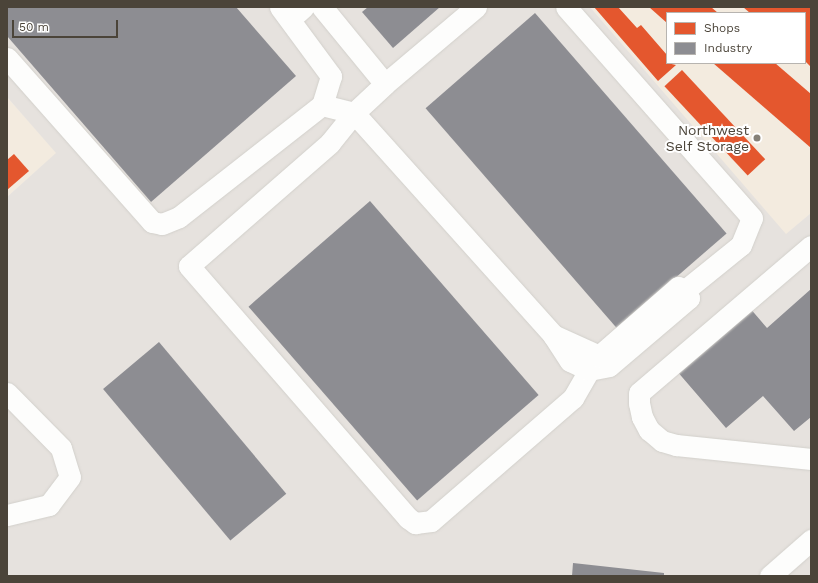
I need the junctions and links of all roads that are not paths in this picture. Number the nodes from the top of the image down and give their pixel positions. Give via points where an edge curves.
1 (322, 7) edge
2 (476, 7) edge
3 (566, 7) edge
4 (292, 11) edge
5 (7, 58) edge
6 (385, 84) junction
7 (322, 105) junction
8 (354, 112) junction
9 (811, 246) edge
10 (684, 291) junction
11 (553, 335) junction
12 (589, 370) junction
13 (7, 393) edge
14 (811, 459) edge
15 (7, 516) edge
16 (811, 540) edge
17 (770, 576) edge

1 - 6 street
2 - 6 street
3 - 10 street via 752,218 741,245
4 - 7 street via 331,76
5 - 7 street via 152,222 162,224 179,217
6 - 8 street
7 - 8 street
8 - 11 street
8 - 12 street via 330,143 189,266 408,518 423,524 431,520 573,398
9 - 14 street via 639,394 642,417 649,430 662,441 676,445
10 - 11 street via 678,287 599,356
10 - 12 street via 689,298 609,366
11 - 12 street via 570,361
13 - 15 street via 62,448 70,477 50,505
16 - 17 street

